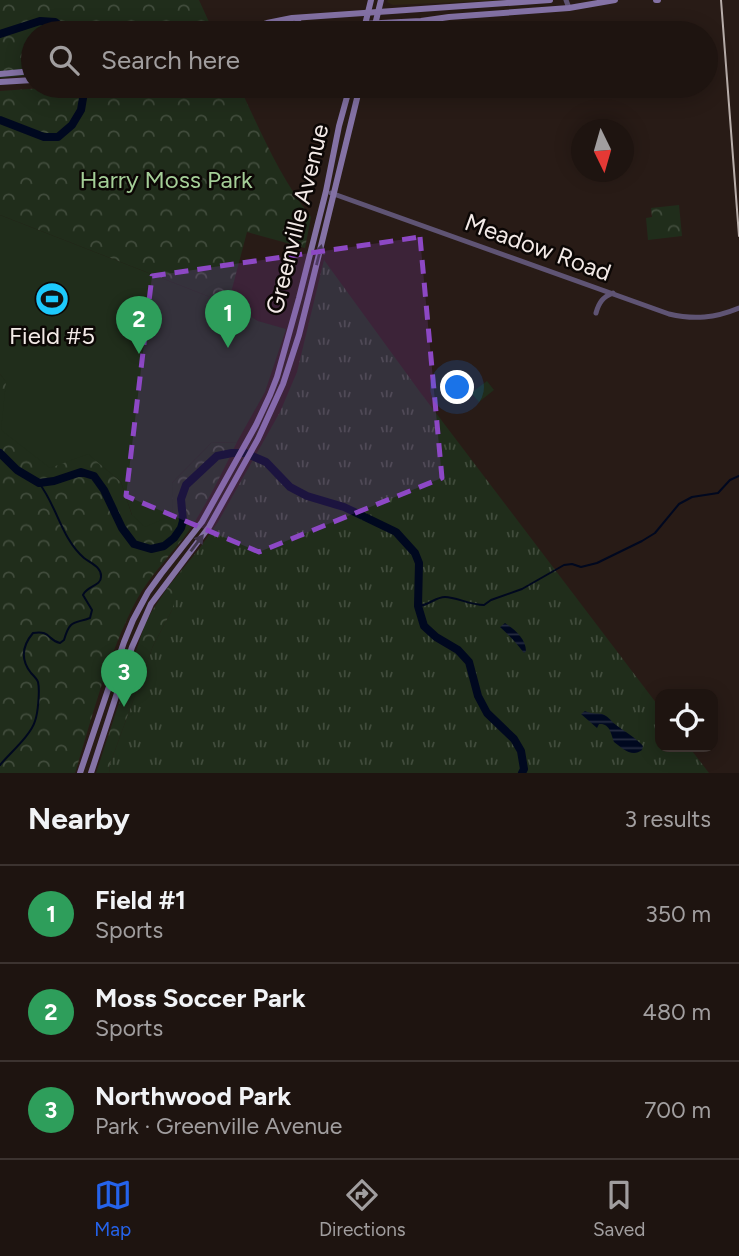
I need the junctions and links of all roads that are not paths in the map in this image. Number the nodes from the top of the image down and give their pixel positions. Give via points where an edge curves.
1 (371, 0) edge
2 (381, 0) edge
3 (551, 0) edge
4 (615, 0) edge
5 (568, 3) edge
6 (474, 6) junction
7 (368, 13) junction
8 (378, 13) junction
9 (474, 15) junction
10 (299, 18) junction
11 (280, 21) edge
12 (298, 21) edge
13 (366, 21) edge
14 (376, 21) edge
15 (400, 21) edge
16 (21, 72) edge
17 (0, 74) edge
18 (21, 81) edge
19 (0, 82) edge
20 (347, 98) edge
21 (357, 98) edge
22 (339, 127) junction
23 (349, 129) junction
24 (326, 191) junction
25 (335, 194) junction
26 (302, 289) junction
27 (310, 291) junction
28 (613, 293) junction
29 (739, 308) edge
30 (596, 313) dead end
31 (289, 332) junction
32 (299, 335) junction
33 (277, 377) junction
34 (285, 379) junction
35 (100, 710) junction
36 (110, 714) junction
37 (80, 773) edge
38 (91, 773) edge

1 - 7 main road
2 - 8 main road
3 - 6 main road
4 - 5 main road
5 - 9 main road
6 - 8 main road
6 - 9 main road
7 - 8 main road
7 - 10 main road
7 - 13 main road
8 - 14 main road
9 - 15 main road
10 - 11 main road
10 - 12 main road
16 - 17 main road
18 - 19 main road
20 - 22 main road, Greenville Avenue
21 - 23 main road, Greenville Avenue
22 - 23 main road
22 - 24 main road, Greenville Avenue
23 - 25 main road, Greenville Avenue
24 - 25 street, Meadow Road
24 - 26 main road, Greenville Avenue
27 -> 25 main road, Greenville Avenue
25 - 28 street, Meadow Road
26 - 27 main road
26 - 31 main road, Greenville Avenue
27 - 32 main road, Greenville Avenue
28 - 29 street, Meadow Road via 691,318 718,316
28 - 30 street via 602,299
31 - 32 main road
31 - 33 main road, Greenville Avenue
32 - 34 main road, Greenville Avenue
33 - 34 main road
33 - 35 main road, Greenville Avenue via 264,410 202,522 148,592 127,633
36 -> 34 main road, Greenville Avenue via 155,597 205,533 258,439
35 - 36 main road
35 - 37 main road, Greenville Avenue
36 - 38 main road, Greenville Avenue

